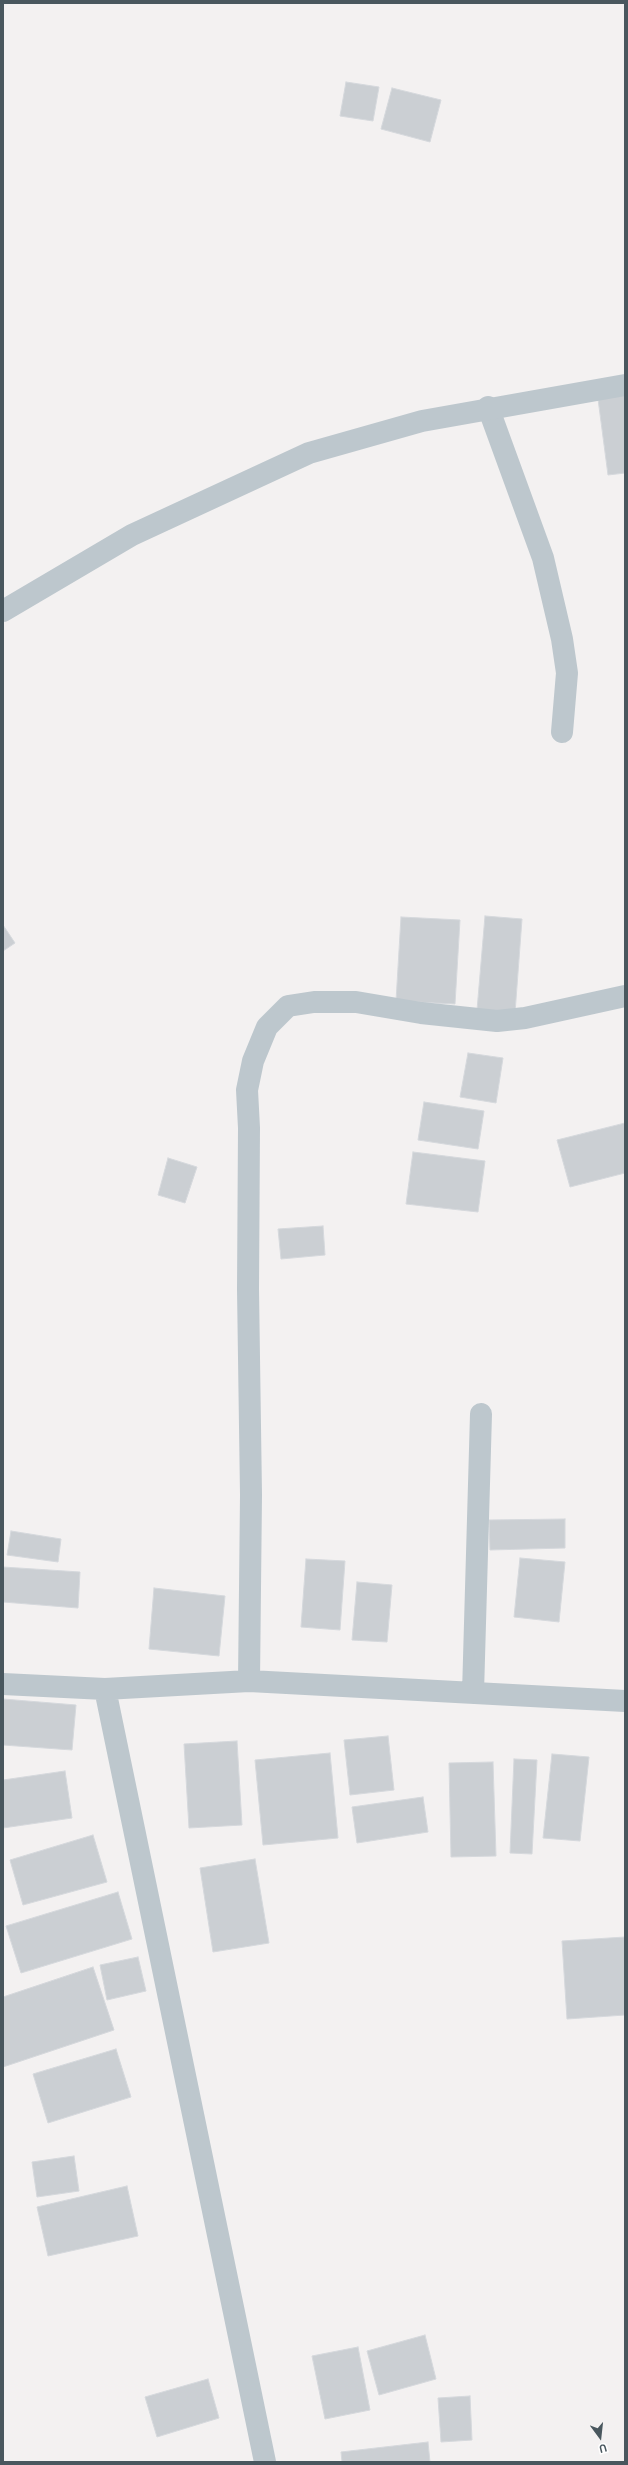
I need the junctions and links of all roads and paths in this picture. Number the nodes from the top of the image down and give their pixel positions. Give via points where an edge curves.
1 (625, 385) edge
2 (488, 407) junction
3 (3, 611) edge
4 (562, 732) dead end
5 (625, 996) edge
6 (481, 1414) dead end
7 (249, 1681) junction
8 (3, 1684) edge
9 (105, 1689) junction
10 (473, 1693) junction
11 (625, 1701) edge
12 (265, 2462) edge

1 - 2 street
2 - 3 street via 422,421 309,453 132,535
2 - 4 street via 543,558 562,638 566,673
5 - 7 street via 525,1018 497,1021 421,1013 356,1002 314,1002 288,1006 267,1027 253,1061 247,1090 251,1495
6 - 10 street
7 - 9 street
7 - 10 street
8 - 9 street
9 - 12 street
10 - 11 street

